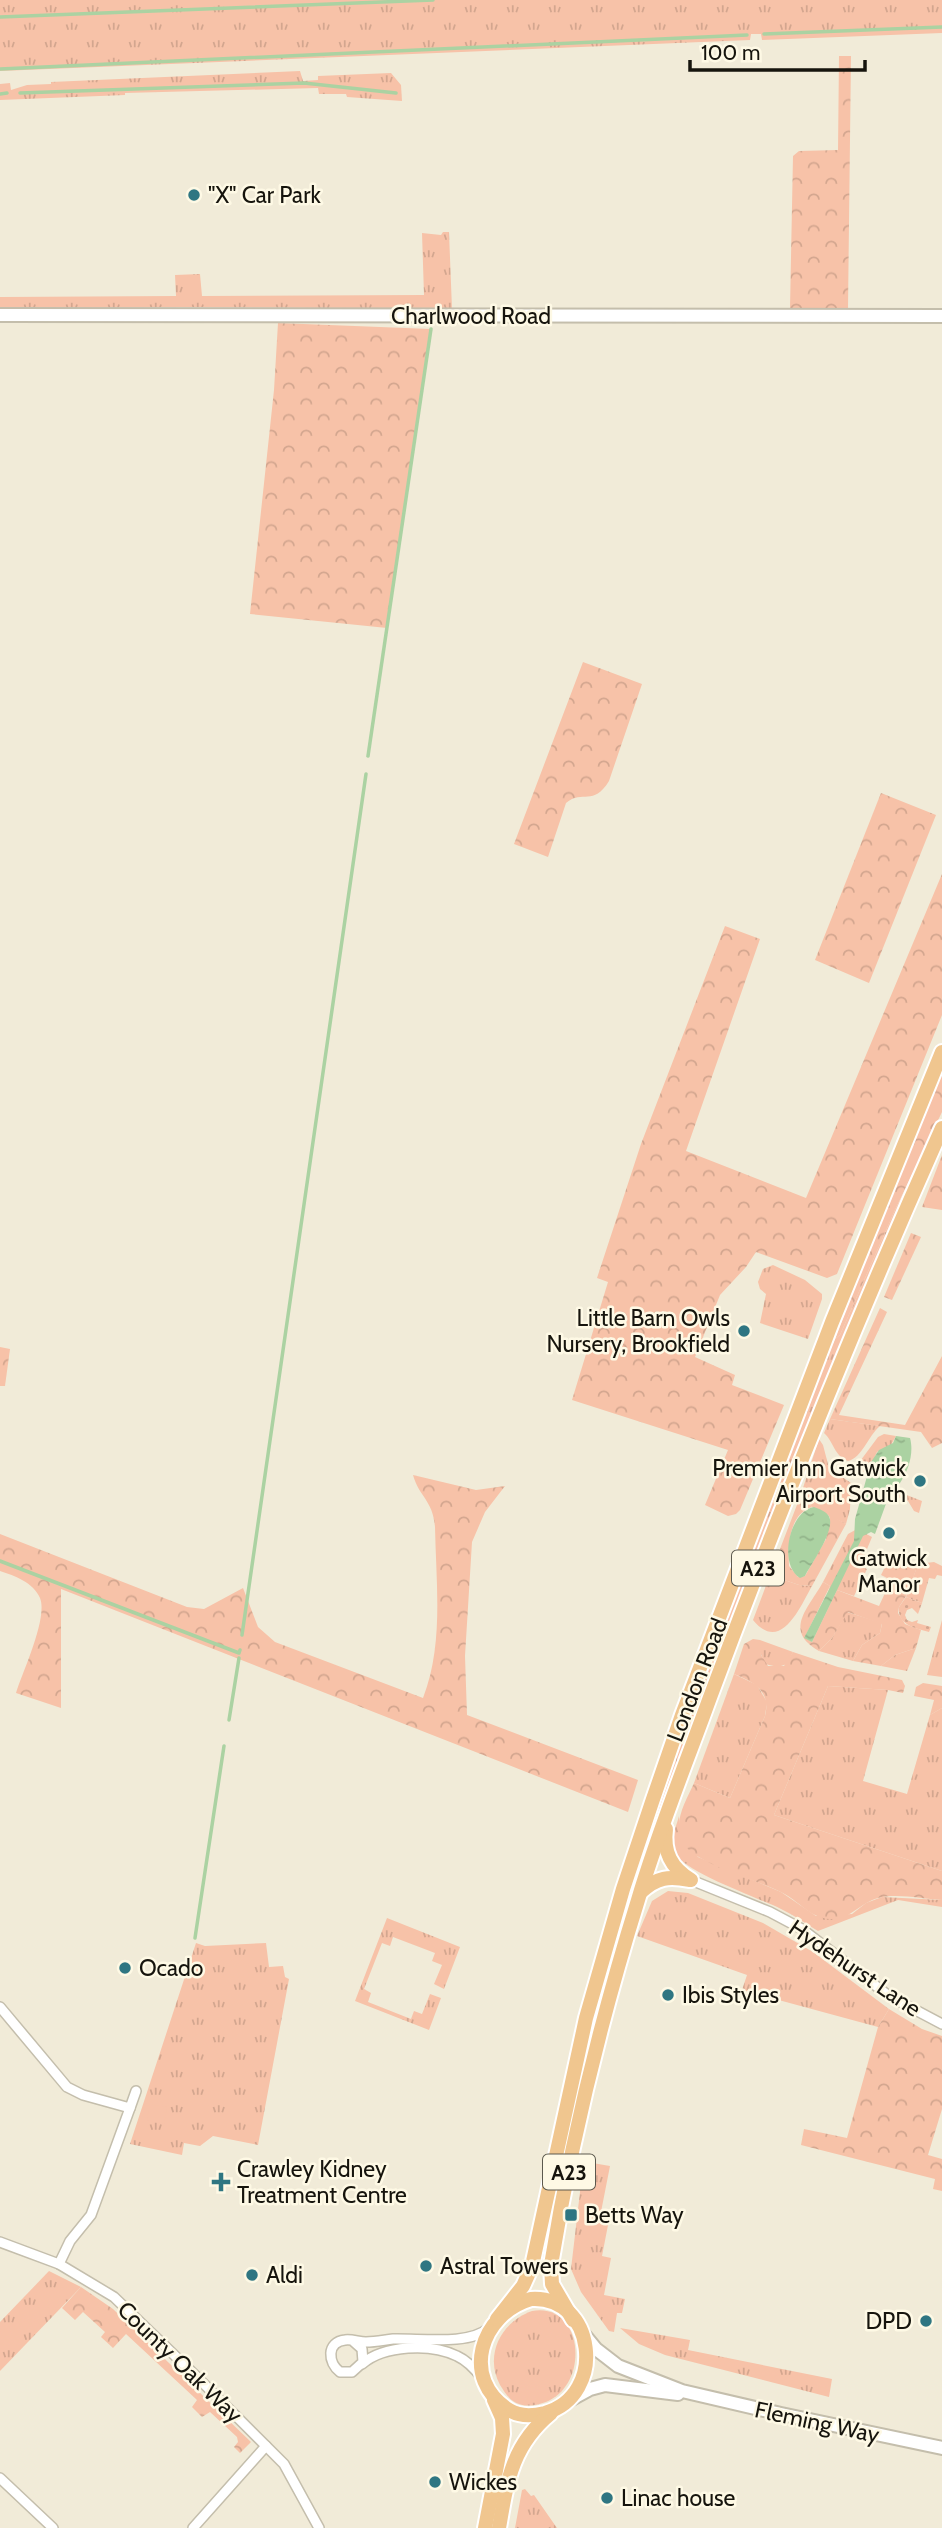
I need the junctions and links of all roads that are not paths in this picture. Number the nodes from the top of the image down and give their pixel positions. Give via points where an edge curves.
1 (0, 315) edge
2 (942, 316) edge
3 (942, 1052) edge
4 (942, 1128) edge
5 (676, 1790) junction
6 (691, 1880) junction
7 (639, 1897) junction
8 (0, 2007) edge
9 (942, 2024) edge
10 (136, 2091) dead end
11 (130, 2108) junction
12 (0, 2242) edge
13 (58, 2264) junction
14 (497, 2320) junction
15 (576, 2324) junction
16 (353, 2341) junction
17 (361, 2366) junction
18 (489, 2388) junction
19 (692, 2394) junction
20 (560, 2406) junction
21 (266, 2446) junction
22 (942, 2448) edge
23 (0, 2478) edge
24 (44, 2520) junction
25 (37, 2528) edge
26 (53, 2528) edge
27 (193, 2528) edge
28 (319, 2528) edge
29 (485, 2528) edge
30 (499, 2528) edge

1 - 2 street, Charlwood Road
3 - 14 main road, London Road / A23 via 832,1322 677,1728 586,2018 532,2266
4 - 5 main road, London Road / A23 via 818,1415
5 - 6 main road via 666,1847 674,1867
5 - 7 main road, London Road / A23
6 - 7 main road via 660,1879
6 - 9 street, Hydehurst Lane via 802,1928 889,1996
7 - 15 main road, London Road / A23 via 587,2086 551,2265 552,2284
8 - 11 street via 67,2087
10 - 11 street
11 - 13 street via 91,2215
12 - 13 street, County Oak Way
13 - 21 street, County Oak Way via 114,2297
14 - 15 main road via 517,2304 535,2299 557,2304
14 - 16 street via 480,2334 465,2338
14 - 18 main road via 482,2351
15 - 19 street, Fleming Way via 596,2349 618,2366
15 - 20 main road via 586,2345 587,2367 580,2385
16 - 17 street via 363,2351
16 - 17 street via 335,2344 331,2362 346,2373
17 - 18 street via 388,2351 440,2351 467,2362
18 - 20 main road via 503,2406 519,2415 541,2414
18 - 29 main road via 502,2418 503,2434
19 - 20 street, Fleming Way via 605,2385
19 - 22 street, Fleming Way
20 - 30 main road via 528,2436 515,2458
21 - 27 street
21 - 28 street, County Oak Way via 288,2470
23 - 24 street
24 - 25 street
24 - 26 street

